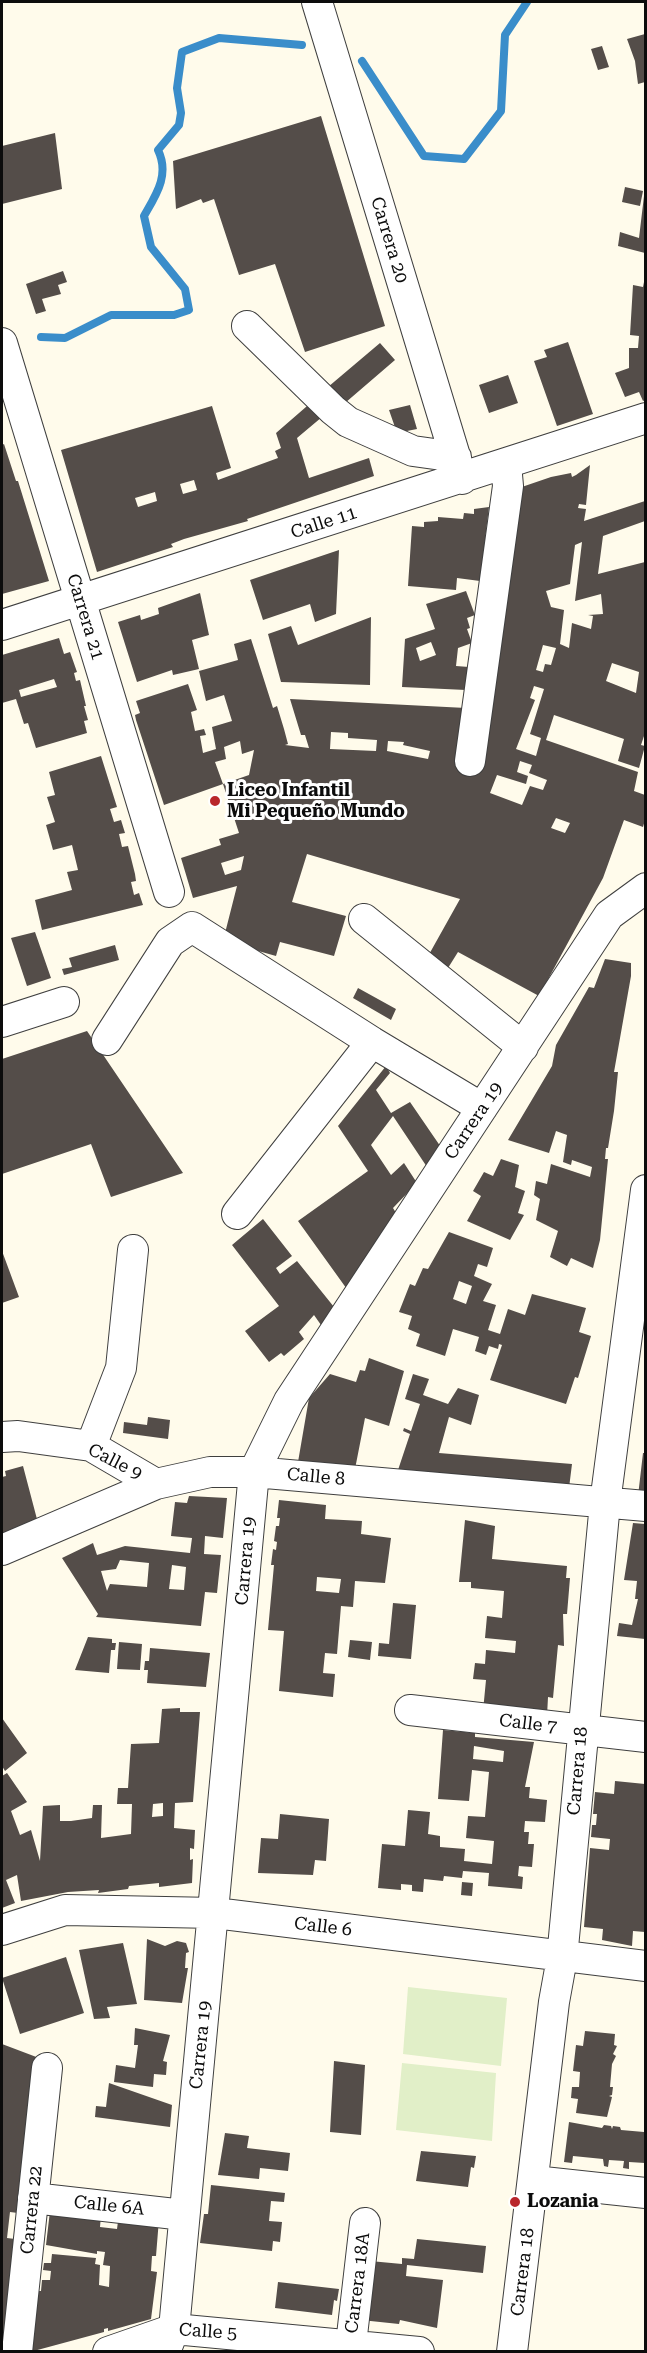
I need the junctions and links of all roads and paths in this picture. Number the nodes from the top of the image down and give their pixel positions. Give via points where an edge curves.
1 (317, 2) edge
2 (246, 326) dead end
3 (2, 343) edge
4 (645, 418) edge
5 (506, 464) junction
6 (459, 468) junction
7 (81, 602) junction
8 (2, 625) edge
9 (470, 761) dead end
10 (645, 888) edge
11 (169, 892) dead end
12 (364, 919) dead end
13 (64, 1002) dead end
14 (2, 1022) edge
15 (107, 1040) dead end
16 (372, 1041) junction
17 (523, 1047) junction
18 (482, 1108) junction
19 (645, 1190) edge
20 (237, 1214) dead end
21 (133, 1250) dead end
22 (2, 1437) edge
23 (92, 1446) junction
24 (255, 1472) junction
25 (156, 1484) junction
26 (605, 1503) junction
27 (645, 1506) edge
28 (2, 1550) edge
29 (410, 1710) dead end
30 (582, 1731) junction
31 (645, 1737) edge
32 (215, 1913) junction
33 (2, 1930) edge
34 (562, 1958) junction
35 (645, 1966) edge
36 (47, 2068) dead end
37 (534, 2181) junction
38 (645, 2193) edge
39 (33, 2198) junction
40 (184, 2215) junction
41 (365, 2223) dead end
42 (169, 2340) edge
43 (351, 2344) junction
44 (17, 2352) edge
45 (108, 2352) edge
46 (420, 2352) edge
47 (512, 2352) edge

1 - 6 street, Carrera 20
2 - 6 street via 348,422
3 - 7 street, Carrera 21
4 - 5 street, Calle 11
5 - 6 street, Calle 11
5 - 9 street via 508,486
6 - 7 street, Calle 11
7 - 8 street, Calle 11
7 - 11 street, Carrera 21
10 - 17 street, Carrera 19 via 609,915
12 - 17 street
13 - 14 street
15 - 16 street via 170,942 192,927
16 - 18 street
16 - 20 street
17 - 18 street, Carrera 19
18 - 24 street, Carrera 19 via 289,1401
19 - 26 street, Carrera 18
21 - 23 street via 121,1368
22 - 23 street, Calle 9
23 - 25 street, Calle 9
24 - 25 street, Calle 8 via 210,1472
24 - 26 street, Calle 8
24 - 32 street, Carrera 19
25 - 28 street, Calle 8
26 - 27 street, Calle 8
26 - 30 street, Carrera 18
29 - 30 street, Calle 7
30 - 31 street, Calle 7
30 - 34 street, Carrera 18
32 - 33 street, Calle 6 via 66,1910
32 - 34 street, Calle 6
32 - 40 street, Carrera 19
34 - 35 street, Calle 6
34 - 37 street, Carrera 18
36 - 39 street, Carrera 22
37 - 38 street
37 - 47 street, Carrera 18
39 - 40 street, Calle 6A
39 - 44 street, Carrera 22
40 - 42 street, Carrera 19
41 - 43 street, Carrera 18A
42 - 43 street, Calle 5
42 - 45 street, Calle 5
43 - 46 street, Calle 5

